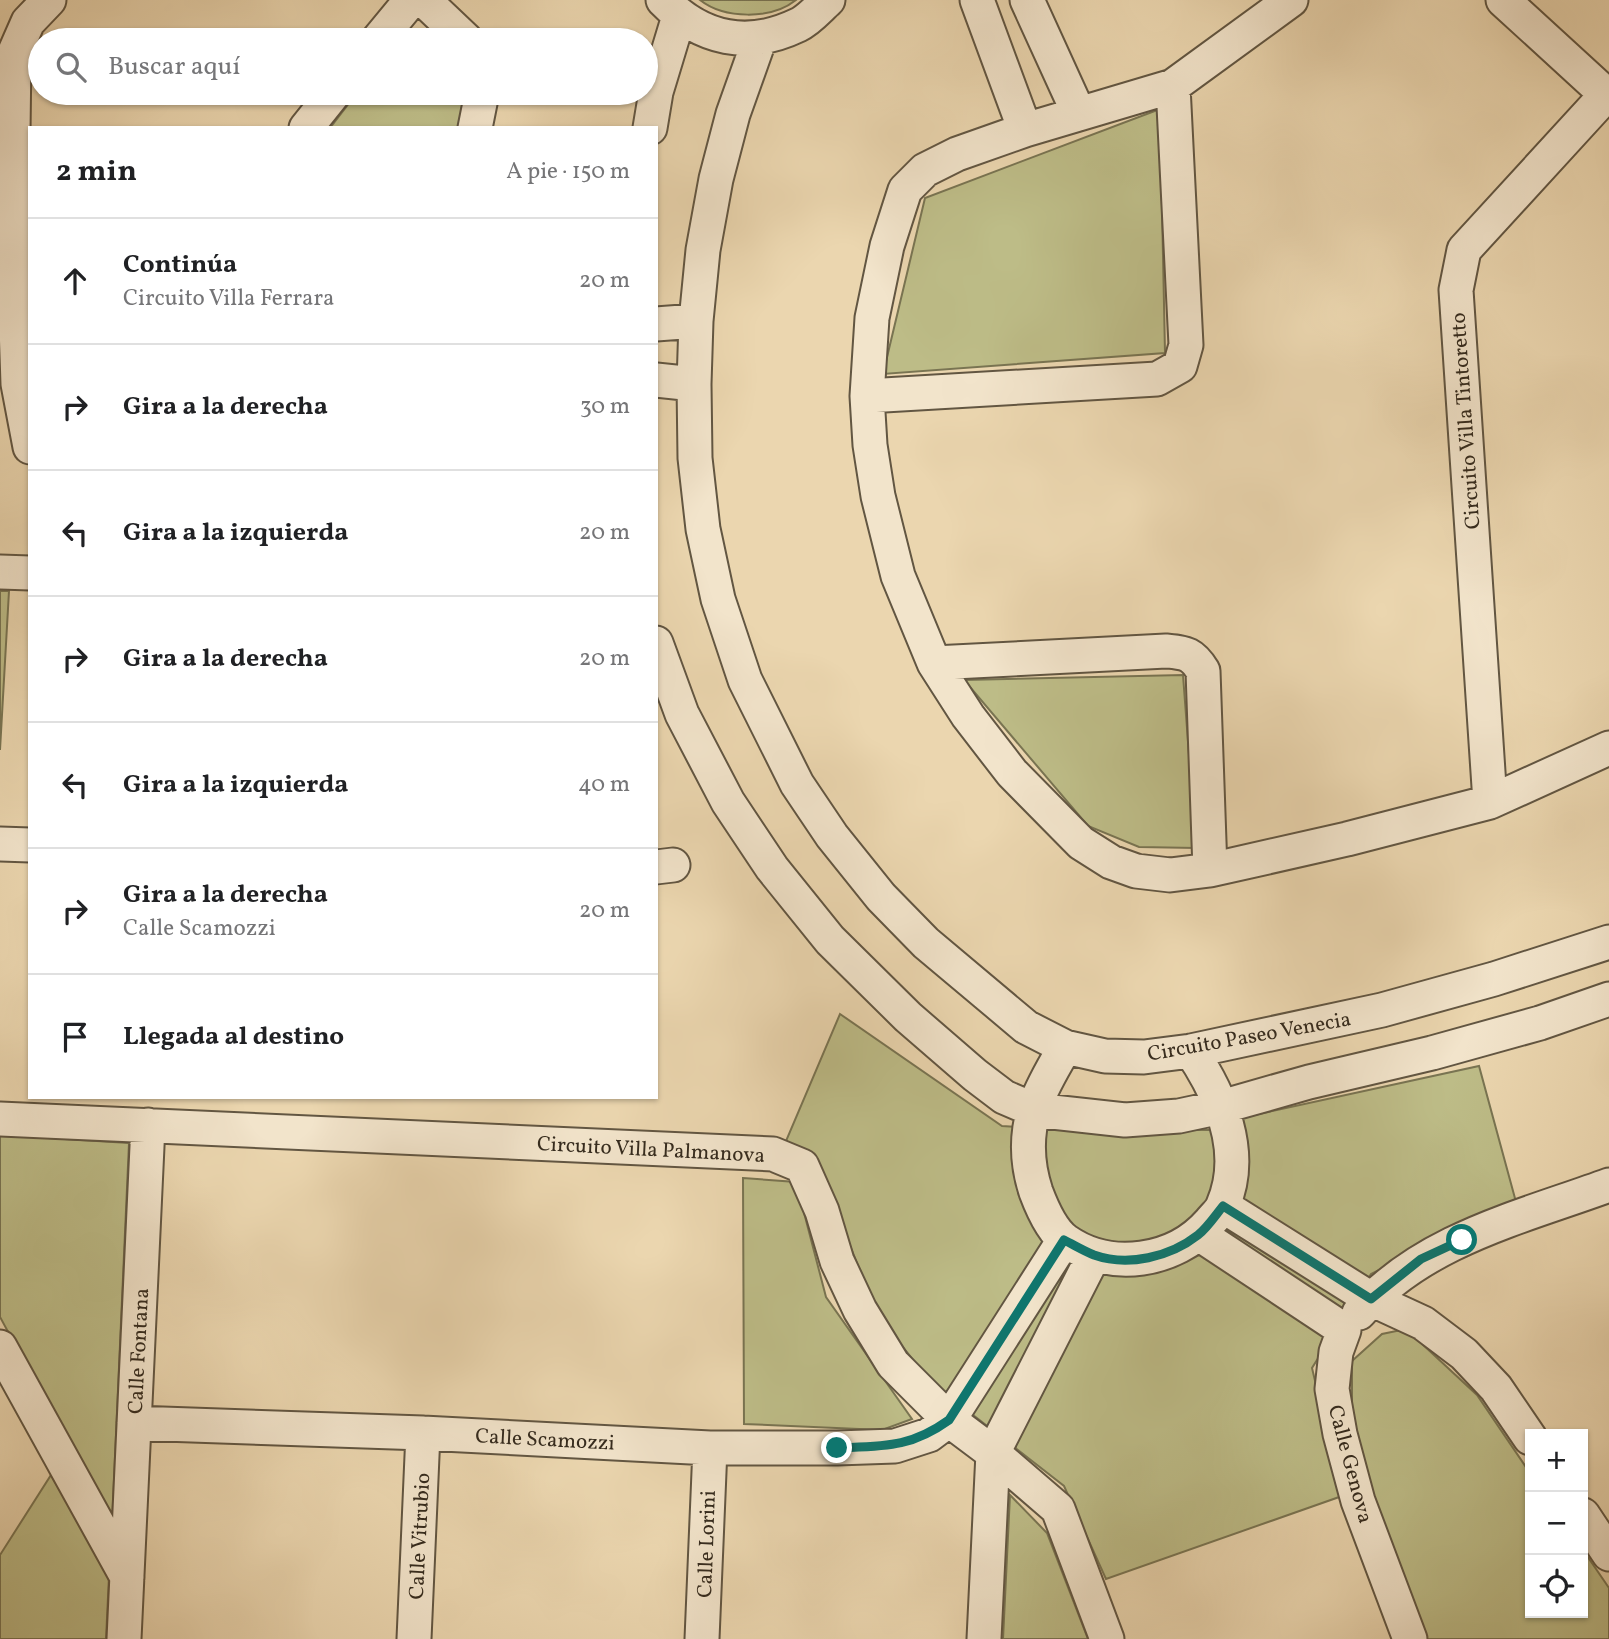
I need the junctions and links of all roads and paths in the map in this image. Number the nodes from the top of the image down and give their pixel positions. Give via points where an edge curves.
1 (49, 0) edge
2 (411, 0) edge
3 (424, 0) edge
4 (828, 0) edge
5 (977, 0) edge
6 (1027, 0) edge
7 (1291, 0) edge
8 (1503, 0) edge
9 (671, 8) edge
10 (388, 28) edge
11 (453, 28) edge
12 (760, 38) junction
13 (658, 81) edge
14 (1173, 86) junction
15 (1608, 96) edge
16 (324, 105) edge
17 (480, 105) edge
18 (654, 105) edge
19 (1079, 114) junction
20 (308, 126) edge
21 (475, 126) edge
22 (650, 126) edge
23 (1025, 130) junction
24 (696, 321) junction
25 (658, 324) edge
26 (658, 380) edge
27 (694, 384) junction
28 (867, 396) junction
29 (28, 436) edge
30 (0, 572) edge
31 (28, 573) edge
32 (658, 648) edge
33 (934, 663) junction
34 (1609, 748) edge
35 (1490, 802) junction
36 (0, 844) edge
37 (28, 845) edge
38 (1210, 870) junction
39 (1609, 942) edge
40 (1609, 999) edge
41 (1065, 1047) junction
42 (1191, 1051) junction
43 (1221, 1107) junction
44 (1034, 1110) junction
45 (0, 1119) edge
46 (148, 1125) junction
47 (1609, 1185) edge
48 (1223, 1206) junction
49 (1199, 1234) junction
50 (1064, 1240) junction
51 (1094, 1255) junction
52 (1371, 1299) junction
53 (1344, 1330) junction
54 (0, 1347) edge
55 (949, 1420) junction
56 (134, 1423) junction
57 (1525, 1431) edge
58 (423, 1433) junction
59 (710, 1448) junction
60 (993, 1453) junction
61 (1588, 1522) edge
62 (1609, 1554) edge
63 (127, 1577) junction
64 (124, 1639) edge
65 (414, 1639) edge
66 (702, 1639) edge
67 (984, 1639) edge
68 (1107, 1639) edge
69 (1410, 1639) edge

1 - 29 street via 28,22 14,54 12,210 18,384
2 - 10 street
3 - 11 street
4 - 12 street via 801,24
5 - 23 street
6 - 19 street
7 - 14 street
8 - 15 street, Circuito Villa Tintoretto
9 - 12 street via 703,30 731,38
9 - 13 street
12 - 24 street, Circuito Paseo Venecia via 716,179
14 - 19 street
14 - 28 street via 1186,345 1180,366 1157,379
15 - 35 street, Circuito Villa Tintoretto via 1464,250 1456,290
16 - 20 street
17 - 21 street
18 - 22 street
19 - 23 street
23 - 28 street via 957,154 925,170 905,190 872,318
24 - 25 street
24 - 27 street, Circuito Paseo Venecia
26 - 27 street
27 - 41 street, Circuito Paseo Venecia via 703,529 718,599 745,680 797,784 881,897 926,943 1026,1027
28 - 33 street via 870,445 884,523 898,576
30 - 31 street
32 - 44 street via 682,714 728,802 772,869 830,940 908,1017 1004,1097
33 - 38 street via 1013,773 1081,843 1136,871 1170,875
33 - 38 street via 1166,651 1186,653 1196,660 1203,671
34 - 35 street
35 - 38 street
36 - 37 street
39 - 42 street, Circuito Paseo Venecia via 1382,1010
40 - 43 street via 1540,1023
41 - 42 street, Circuito Paseo Venecia via 1105,1056
41 - 44 street
42 - 43 street
43 - 44 street via 1125,1120
43 - 48 street via 1231,1142 1231,1172
44 - 50 street via 1028,1149 1031,1178 1042,1209
45 - 46 street, Circuito Villa Palmanova
46 - 55 street, Circuito Villa Palmanova via 787,1158 802,1166 837,1261 873,1332 893,1364
46 - 56 street, Calle Fontana
47 - 52 street via 1452,1244 1421,1259
48 - 49 street
48 - 52 street
49 - 51 street via 1150,1258
49 - 53 street
50 - 51 street
50 - 55 street
51 - 60 street
52 - 53 street
52 - 57 street via 1423,1323 1464,1354 1496,1388
53 - 69 street, Calle Genova via 1332,1389 1340,1434 1358,1501
54 - 63 street
55 - 59 street, Calle Scamozzi via 929,1435 895,1446
55 - 60 street, Circuito Villa Palmanova
56 - 58 street, Calle Scamozzi
56 - 63 street, Calle Fontana
58 - 59 street, Calle Scamozzi
58 - 65 street, Calle Vitrubio
59 - 66 street, Calle Lorini
60 - 67 street
60 - 68 street, Circuito Villa Palmanova via 1058,1509
61 - 62 street
63 - 64 street, Calle Fontana

